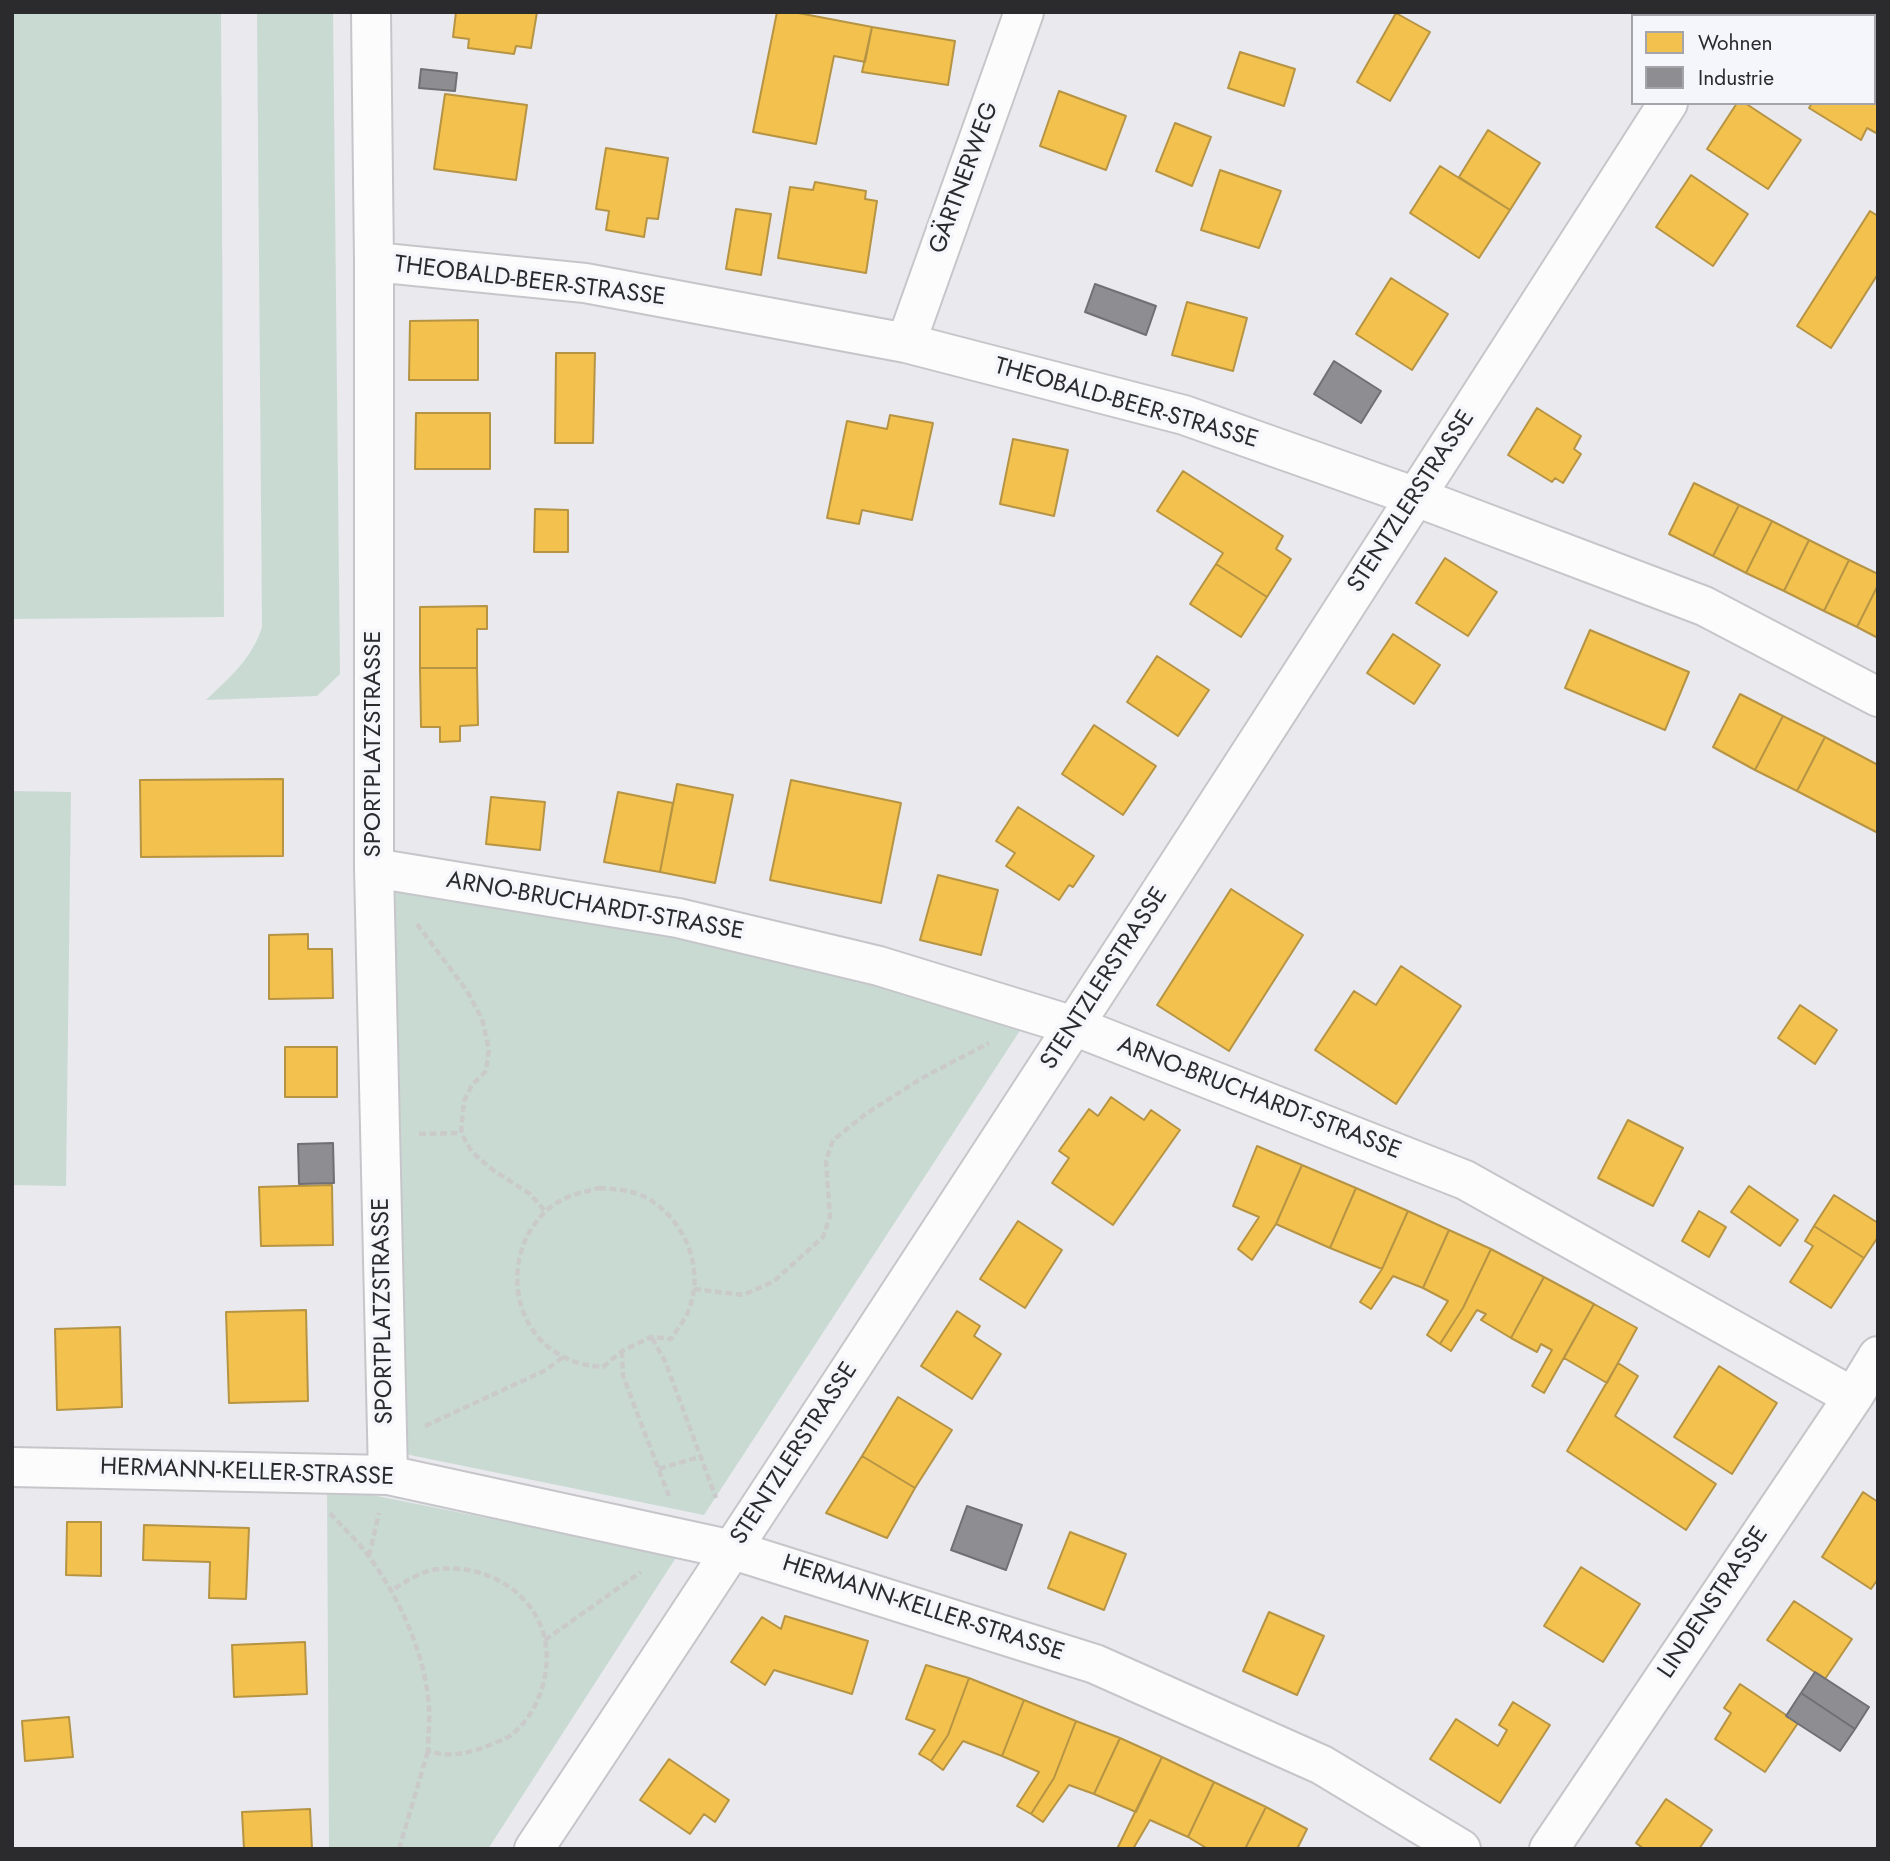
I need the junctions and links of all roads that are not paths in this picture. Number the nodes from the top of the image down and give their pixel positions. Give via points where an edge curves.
1 (371, 12) edge
2 (1024, 12) edge
3 (1667, 105) edge
4 (374, 262) junction
5 (906, 343) junction
6 (1416, 497) junction
7 (1878, 697) edge
8 (374, 868) junction
9 (1074, 1027) junction
10 (1878, 1356) edge
11 (1853, 1397) junction
12 (12, 1467) edge
13 (388, 1475) junction
14 (733, 1549) junction
15 (534, 1849) edge
16 (1461, 1849) edge
17 (1549, 1849) edge

1 - 4 street, SPORTPLATZSTRASSE
2 - 5 street, GÄRTNERWEG
3 - 6 street, STENTZLERSTRASSE
4 - 5 street, THEOBALD-BEER-STRASSE via 585,283
4 - 8 street, SPORTPLATZSTRASSE
5 - 6 street, THEOBALD-BEER-STRASSE via 1184,415
6 - 7 street, THEOBALD-BEER-STRASSE via 1703,606
6 - 9 street, STENTZLERSTRASSE
8 - 9 street, ARNO-BRUCHARDT-STRASSE via 678,918 879,966
8 - 13 street, SPORTPLATZSTRASSE
9 - 11 street, ARNO-BRUCHARDT-STRASSE via 1465,1180
9 - 14 street, STENTZLERSTRASSE
10 - 11 street, LINDENSTRASSE
11 - 17 street, LINDENSTRASSE
12 - 13 street, HERMANN-KELLER-STRASSE
13 - 14 street, HERMANN-KELLER-STRASSE
14 - 15 street, STENTZLERSTRASSE
14 - 16 street, HERMANN-KELLER-STRASSE via 1094,1664 1322,1765

